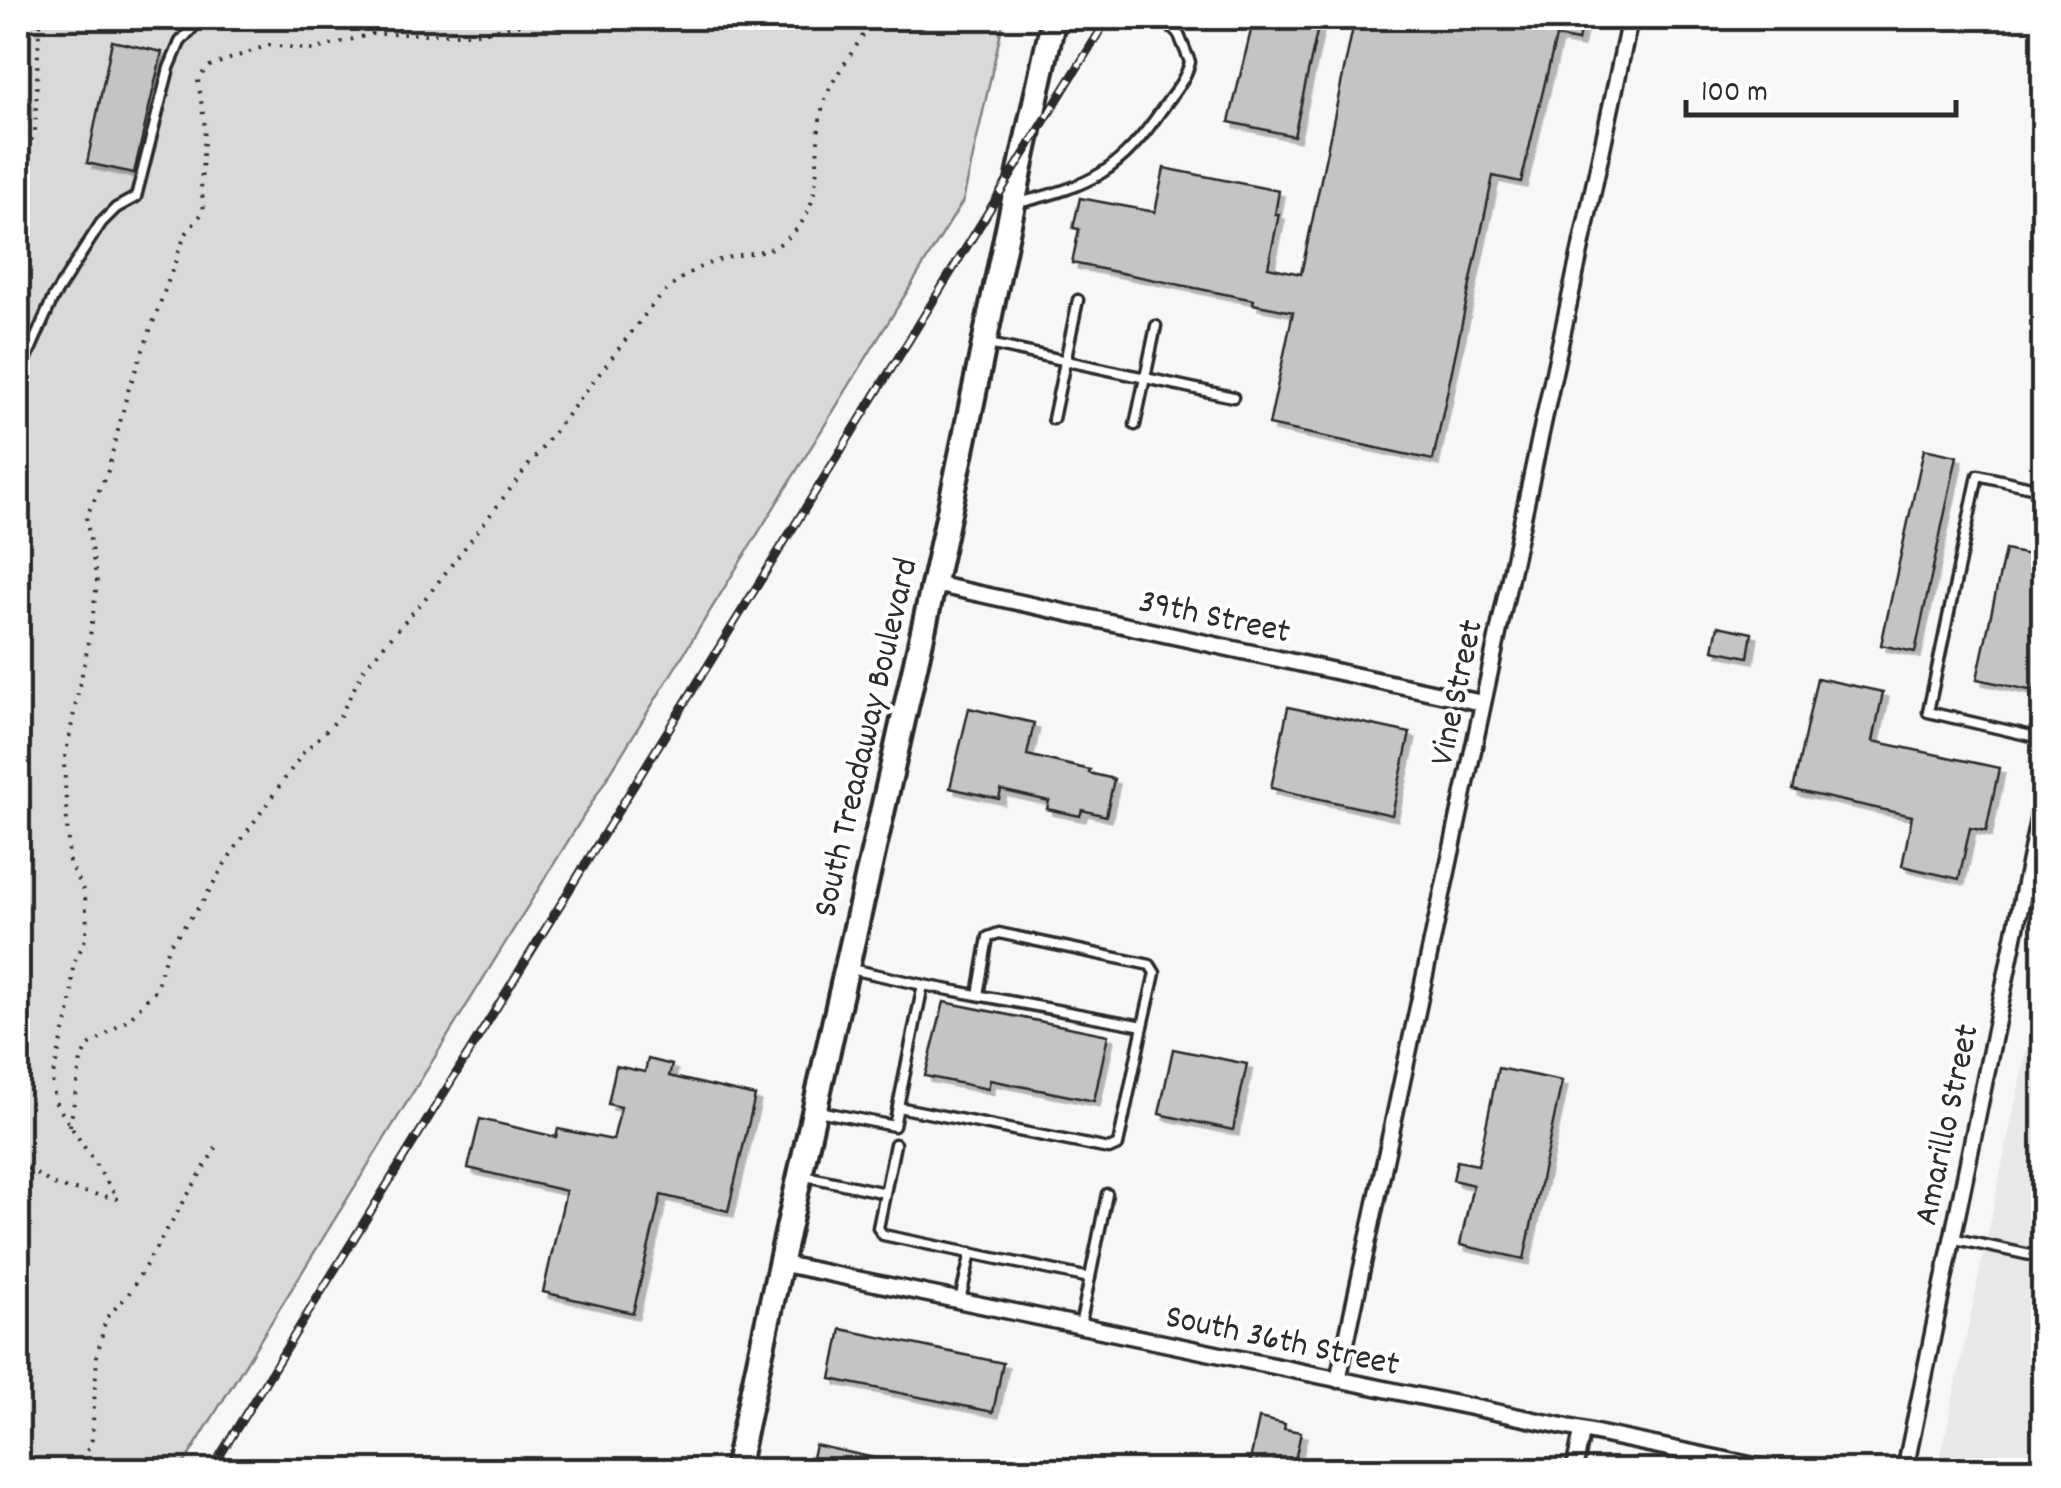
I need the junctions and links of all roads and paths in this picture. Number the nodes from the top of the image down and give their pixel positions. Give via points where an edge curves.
1 (44, 18) edge
2 (201, 18) edge
3 (552, 18) edge
4 (872, 18) edge
5 (1054, 18) edge
6 (1162, 18) edge
7 (1630, 18) edge
8 (18, 169) edge
9 (1014, 204) junction
10 (1078, 300) dead end
11 (1156, 326) dead end
12 (985, 343) junction
13 (1065, 361) junction
14 (18, 378) edge
15 (1145, 379) junction
16 (1233, 398) dead end
17 (1053, 418) dead end
18 (1135, 425) dead end
19 (2044, 490) edge
20 (934, 584) junction
21 (1482, 703) junction
22 (2044, 740) edge
23 (2044, 791) edge
24 (2042, 809) edge
25 (846, 968) junction
26 (924, 984) junction
27 (978, 995) junction
28 (1143, 1026) junction
29 (898, 1107) junction
30 (814, 1110) junction
31 (70, 1126) junction
32 (220, 1141) dead end
33 (895, 1144) dead end
34 (18, 1162) edge
35 (800, 1175) junction
36 (885, 1193) junction
37 (1107, 1194) dead end
38 (1951, 1238) junction
39 (971, 1253) junction
40 (2044, 1258) edge
41 (779, 1262) junction
42 (1090, 1278) junction
43 (960, 1300) junction
44 (1080, 1326) junction
45 (1338, 1380) junction
46 (1582, 1432) junction
47 (79, 1470) edge
48 (736, 1470) edge
49 (1574, 1470) edge
50 (1774, 1470) edge
51 (1905, 1470) edge

1 - 8 path via 36,132
2 - 14 lane via 168,68 136,197 116,208 92,238 33,337
3 - 31 path via 473,34 372,34 313,50 269,45 207,68 198,80 204,210 185,236 128,392 107,474 86,517 97,582 64,762 70,863 85,894 87,926 52,1079 54,1102
4 - 31 path via 826,96 816,195 795,230 776,246 682,275 650,306 429,594 365,666 339,718 304,753 168,947 156,989 130,1018 86,1048
5 - 9 main road, South Treadaway Boulevard
6 - 9 lane via 1190,62 1136,146 1083,185
7 - 21 street, Vine Street
9 - 12 main road, South Treadaway Boulevard
10 - 13 lane
11 - 15 lane
12 - 13 lane
12 - 20 main road, South Treadaway Boulevard
13 - 15 lane
13 - 17 lane
15 - 16 lane
15 - 18 lane
19 - 22 lane via 1978,475 1928,712
20 - 21 street, 39th Street
20 - 25 main road, South Treadaway Boulevard
21 - 45 street, Vine Street
23 - 24 street, Amarillo Street
24 - 38 street, Amarillo Street
25 - 26 lane
25 - 30 main road, South Treadaway Boulevard
26 - 27 lane
26 - 29 lane
27 - 28 lane
27 - 28 lane via 988,937 1000,933 1150,965 1155,974
28 - 29 lane via 1118,1146 1110,1150
29 - 30 lane via 894,1126
30 - 35 main road, South Treadaway Boulevard
31 - 34 path via 118,1199 56,1186
32 - 47 path via 128,1295 106,1318 92,1439
33 - 36 lane
35 - 36 lane
35 - 41 main road, South Treadaway Boulevard
36 - 39 lane via 878,1228 883,1235
37 - 42 lane
38 - 40 lane
38 - 51 street, Amarillo Street
39 - 42 lane
39 - 43 lane
41 - 43 street, South 36th Street
41 - 48 main road, South Treadaway Boulevard
42 - 44 lane
43 - 44 street, South 36th Street
44 - 45 street, South 36th Street
45 - 46 street, South 36th Street
46 - 49 street
46 - 50 street, South 36th Street

